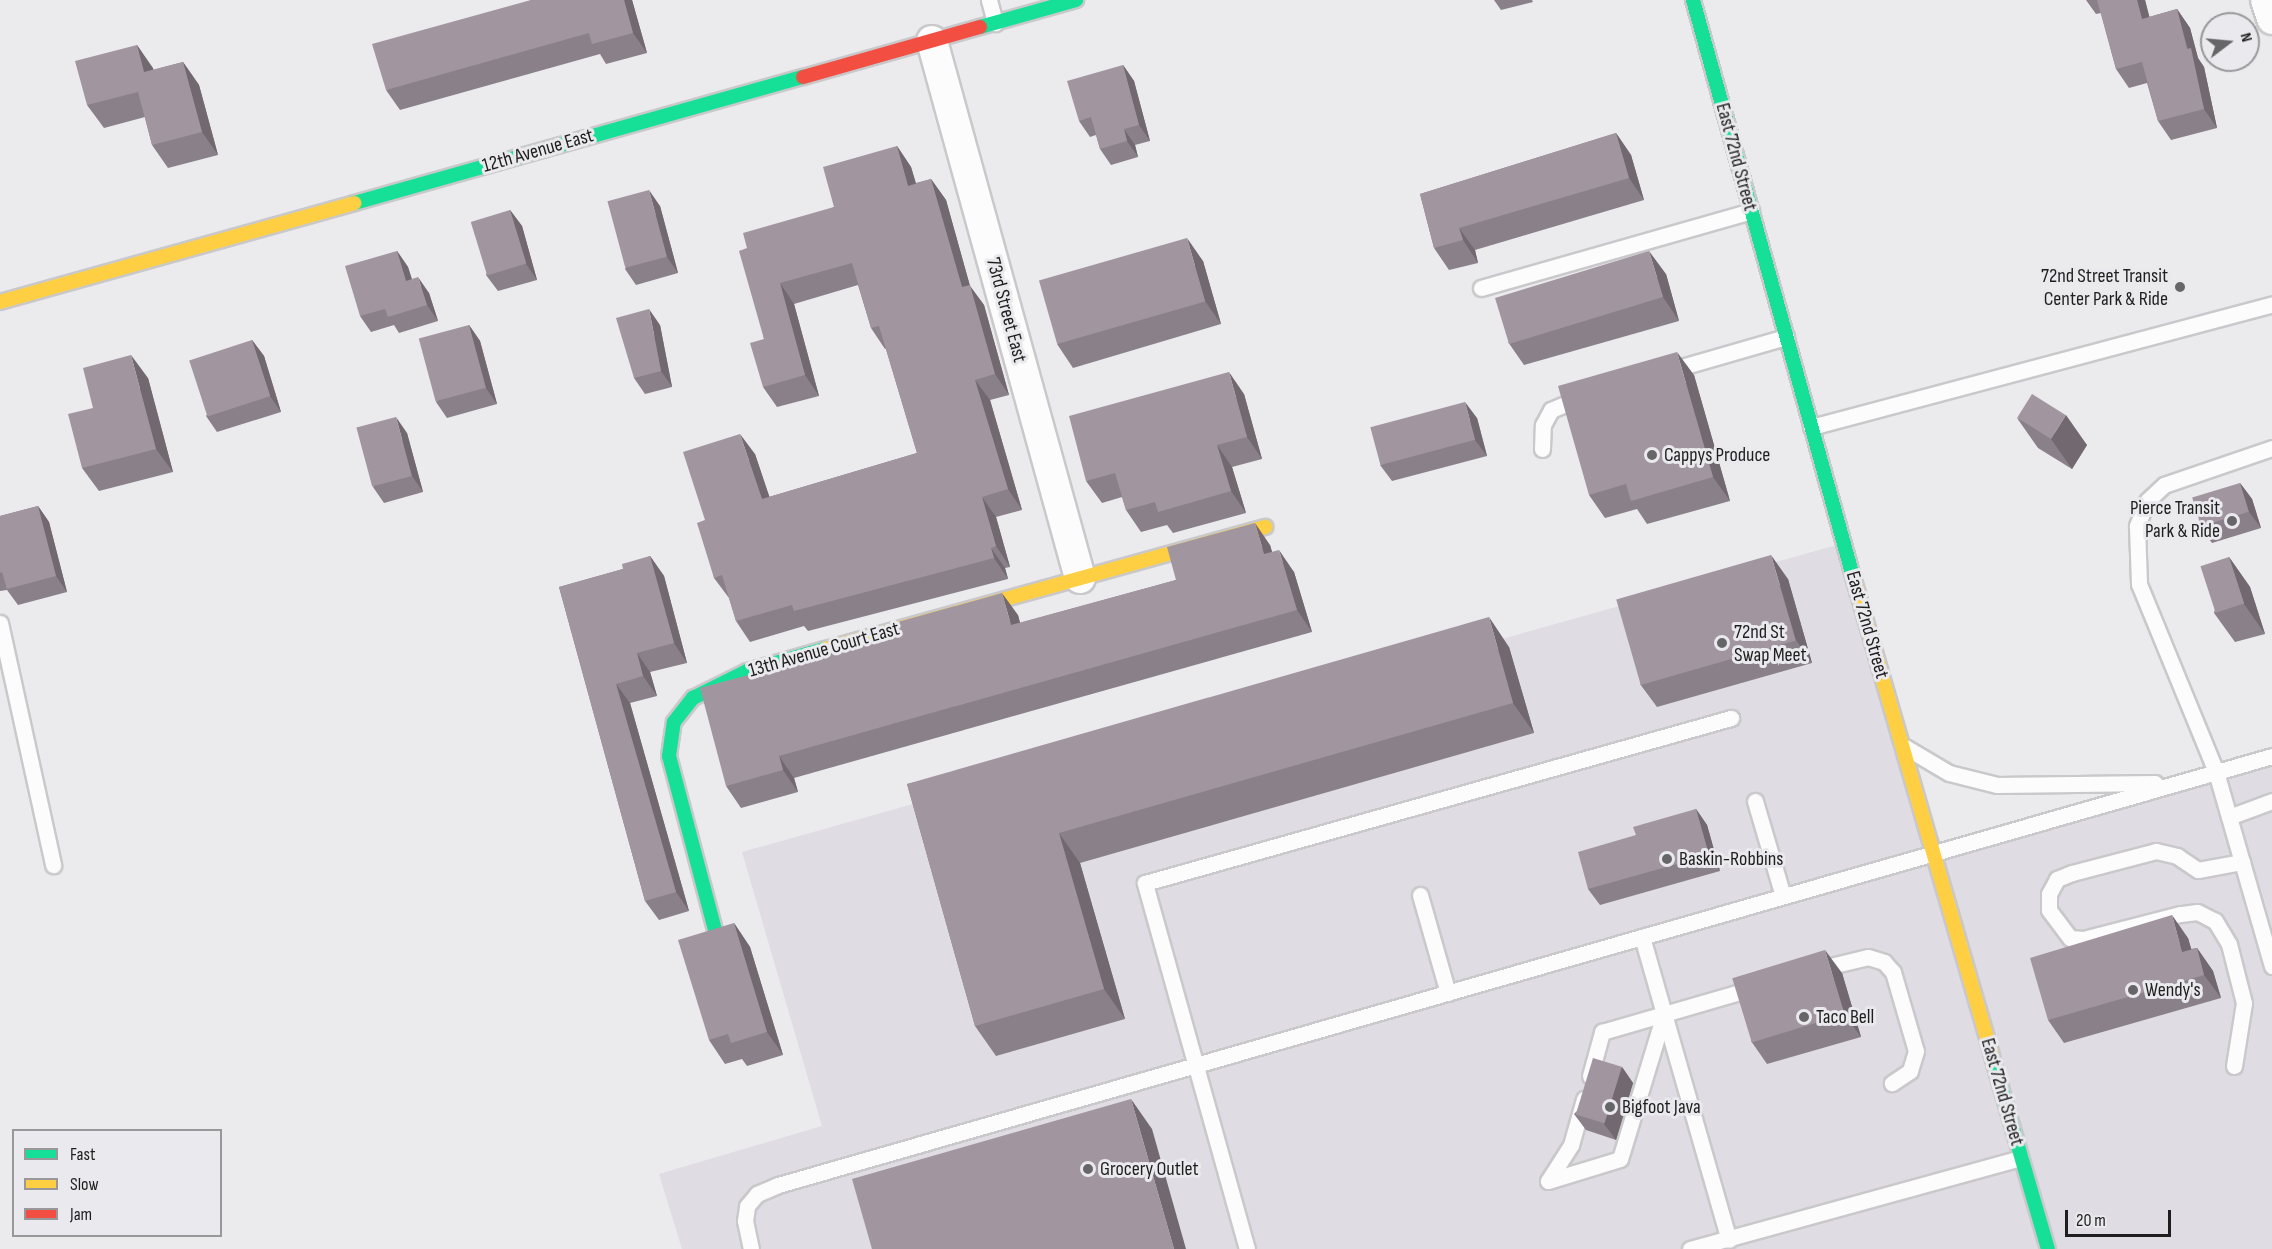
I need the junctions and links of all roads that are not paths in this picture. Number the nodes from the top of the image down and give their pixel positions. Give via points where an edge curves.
1 (988, 0) edge
2 (1076, 0) edge
3 (1693, 0) edge
4 (2266, 0) edge
5 (2272, 19) edge
6 (995, 23) junction
7 (932, 41) junction
8 (1751, 211) junction
9 (1481, 288) dead end
10 (0, 302) edge
11 (2272, 304) edge
12 (1786, 337) junction
13 (1650, 376) edge
14 (1594, 393) edge
15 (1811, 427) junction
16 (2272, 448) edge
17 (1542, 449) dead end
18 (1265, 527) dead end
19 (1080, 578) junction
20 (0, 623) edge
21 (1731, 718) dead end
22 (1902, 746) junction
23 (2272, 756) edge
24 (2216, 772) junction
25 (2176, 783) junction
26 (1755, 801) dead end
27 (2272, 801) edge
28 (2229, 817) junction
29 (1934, 853) junction
30 (2242, 862) junction
31 (53, 864) dead end
32 (1420, 896) dead end
33 (1783, 896) junction
34 (715, 930) edge
35 (1642, 937) junction
36 (2272, 966) edge
37 (1799, 975) edge
38 (1776, 981) edge
39 (1448, 993) junction
40 (1664, 1014) junction
41 (1194, 1065) junction
42 (2234, 1066) dead end
43 (1892, 1083) dead end
44 (2021, 1158) junction
45 (1752, 1234) junction
46 (1729, 1240) junction
47 (751, 1249) edge
48 (1247, 1249) edge
49 (1690, 1249) edge
50 (1756, 1249) edge
51 (2048, 1249) edge

1 - 6 lane
2 - 6 street, 12th Avenue East
3 - 8 street, East 72nd Street
4 - 5 street
6 - 7 street, 12th Avenue East
7 - 10 street, 12th Avenue East
7 - 19 street, 73rd Street East
8 - 9 lane
8 - 12 street, East 72nd Street
11 - 15 lane
12 - 13 lane
12 - 15 street, East 72nd Street
14 - 17 lane via 1551,410 1543,425
15 - 22 street, East 72nd Street
16 - 24 lane via 2164,485 2147,501 2137,526 2139,584
18 - 19 street, 13th Avenue Court East
19 - 34 street, 13th Avenue Court East via 747,671 693,698 674,722 669,756
20 - 31 lane
21 - 41 lane via 1145,883
22 - 25 lane via 1949,772 1997,785
22 - 29 street, East 72nd Street
23 - 24 lane
24 - 25 lane
24 - 28 lane
25 - 29 lane
26 - 33 lane
27 - 28 lane
28 - 30 lane
29 - 33 lane
29 - 44 street, East 72nd Street
30 - 36 lane
30 - 42 lane via 2198,870 2177,856 2156,851 2057,879 2049,894 2049,910 2070,938 2083,939 2197,912 2215,921 2229,944 2244,1003
32 - 39 lane
33 - 35 lane
35 - 39 lane
35 - 40 lane
37 - 43 lane via 1863,957 1878,959 1888,967 1916,1051 1910,1071
38 - 40 lane
39 - 41 lane
40 - 40 lane via 1602,1032 1571,1144 1548,1181 1620,1159
40 - 46 lane
41 - 47 lane via 765,1190 752,1198 745,1211
41 - 48 lane
44 - 45 lane
44 - 51 street, East 72nd Street
45 - 46 lane
45 - 50 lane
46 - 49 lane

